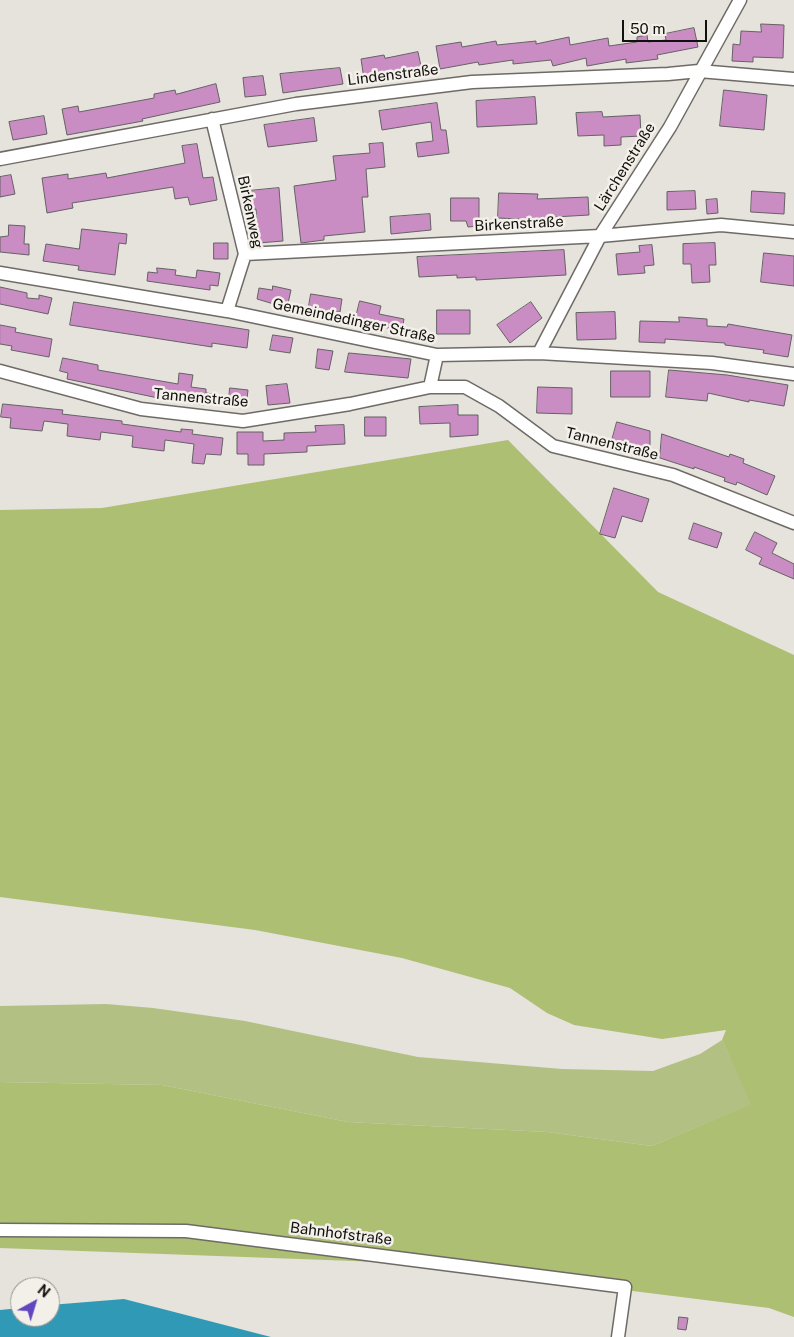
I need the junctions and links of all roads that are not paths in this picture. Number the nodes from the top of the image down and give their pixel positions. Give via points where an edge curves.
1 (740, 0) edge
2 (699, 71) junction
3 (794, 79) edge
4 (212, 119) junction
5 (0, 159) edge
6 (794, 232) edge
7 (600, 236) junction
8 (245, 254) junction
9 (0, 273) edge
10 (227, 311) junction
11 (539, 353) junction
12 (437, 355) junction
13 (0, 371) edge
14 (794, 374) edge
15 (430, 387) junction
16 (794, 523) edge
17 (0, 1230) edge
18 (618, 1337) edge

1 - 2 street, Lärchenstraße
2 - 3 street, Lindenstraße
2 - 4 street, Lindenstraße via 472,82 296,104
2 - 7 street, Lärchenstraße via 670,127
4 - 5 street, Lindenstraße
4 - 8 street, Birkenweg
6 - 7 street, Birkenstraße via 721,225
7 - 8 street, Birkenstraße
7 - 11 street, Lärchenstraße
8 - 10 street, Birkenweg
9 - 10 street, Gemeindedinger Straße
10 - 12 street, Gemeindedinger Straße
11 - 12 street, Gemeindedinger Straße
11 - 14 street, Gemeindedinger Straße via 712,363
12 - 15 street
13 - 15 street, Tannenstraße via 141,409 243,421
15 - 16 street, Tannenstraße via 464,387 499,406 553,446 673,475
17 - 18 street, Bahnhofstraße via 186,1231 626,1286

